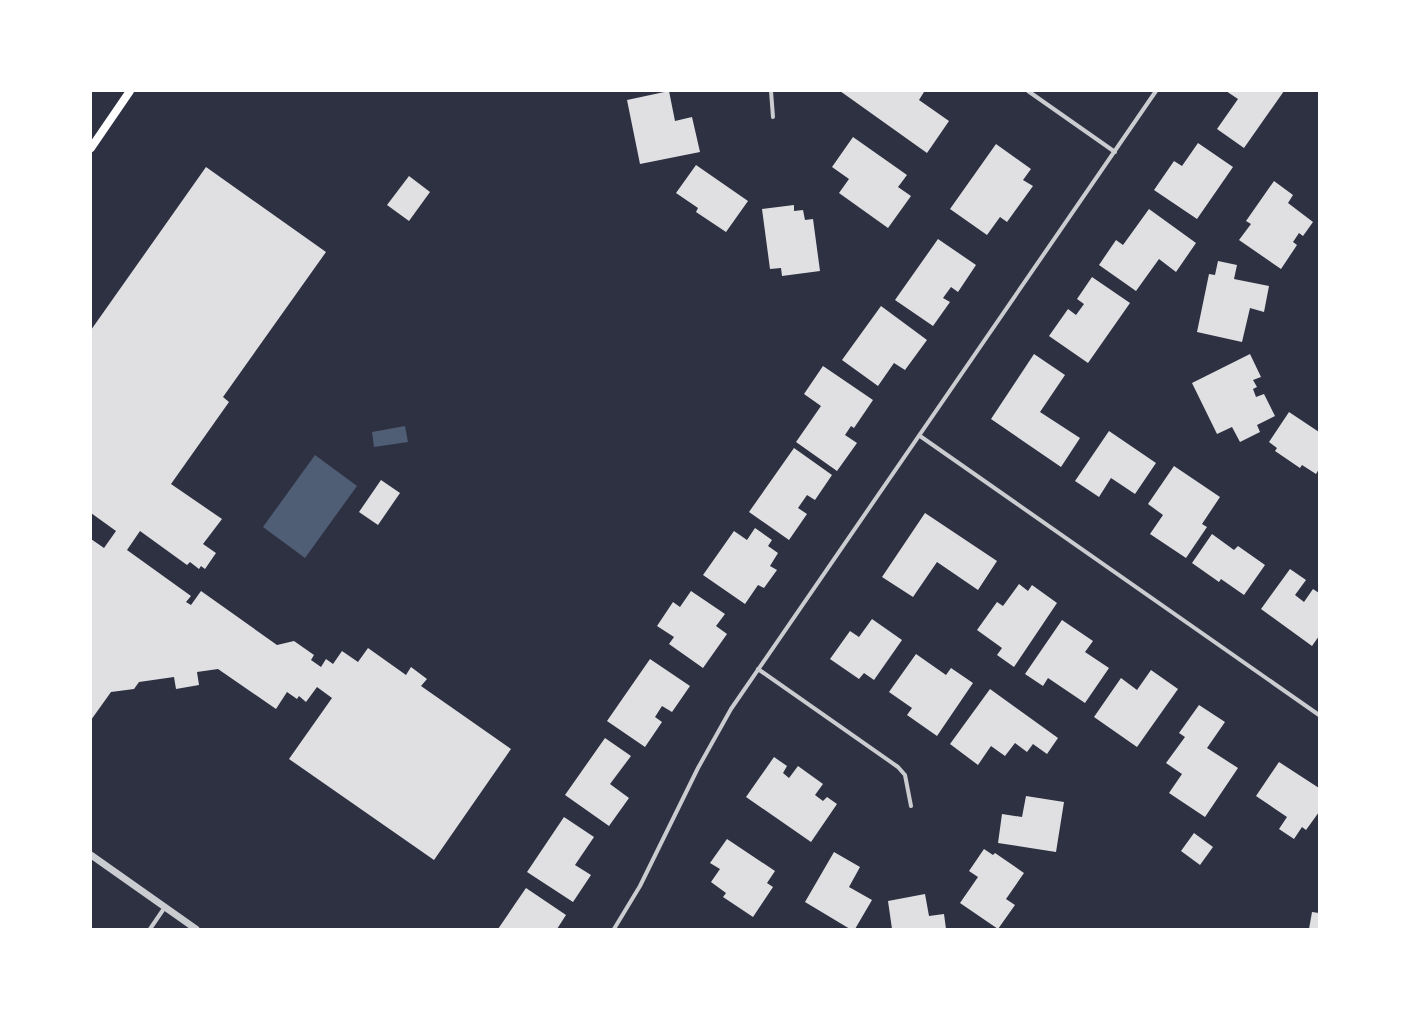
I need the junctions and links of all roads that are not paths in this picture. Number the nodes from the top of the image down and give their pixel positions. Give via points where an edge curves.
1 (130, 91) edge
2 (771, 91) edge
3 (1028, 91) edge
4 (1156, 91) edge
5 (773, 117) dead end
6 (91, 148) edge
7 (1115, 152) junction
8 (920, 436) junction
9 (758, 669) junction
10 (1319, 715) edge
11 (911, 806) dead end
12 (91, 854) edge
13 (165, 907) junction
14 (150, 929) edge
15 (196, 929) edge
16 (614, 929) edge

1 - 6 main road
2 - 5 street
3 - 7 street
4 - 7 street
7 - 8 street
8 - 9 street
8 - 10 street
9 - 11 street via 898,767 905,775
9 - 16 street via 714,738 640,886
12 - 13 street
13 - 14 street
13 - 15 street

